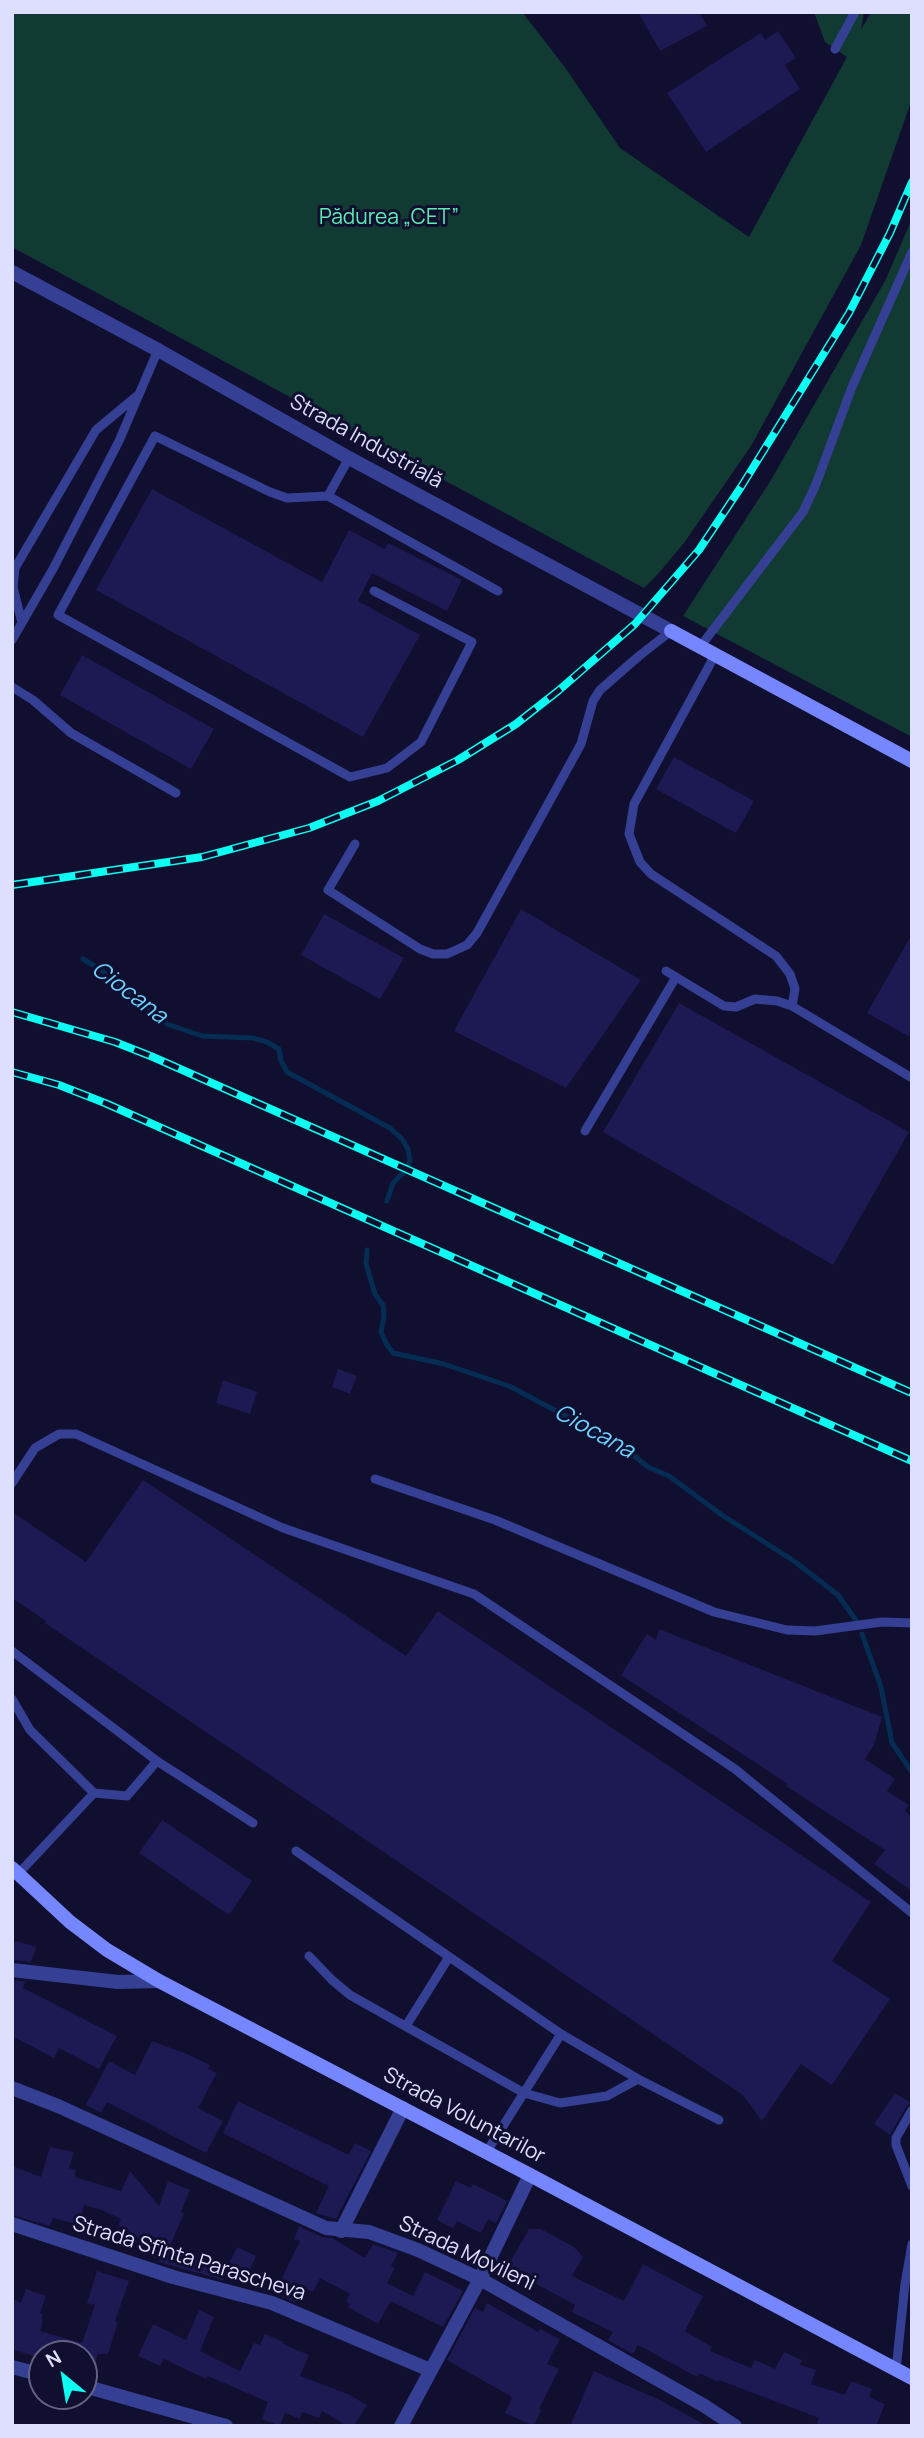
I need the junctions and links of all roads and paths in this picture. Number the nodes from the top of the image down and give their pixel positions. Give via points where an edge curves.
1 (855, 12) edge
2 (835, 49) dead end
3 (912, 252) edge
4 (12, 272) edge
5 (158, 350) junction
6 (139, 394) junction
7 (349, 458) junction
8 (328, 496) junction
9 (374, 591) dead end
10 (498, 591) dead end
11 (22, 623) junction
12 (671, 631) junction
13 (12, 640) edge
14 (700, 647) junction
15 (715, 655) junction
16 (12, 687) edge
17 (912, 761) edge
18 (176, 793) dead end
19 (355, 844) dead end
20 (666, 971) dead end
21 (676, 977) junction
22 (792, 1006) junction
23 (912, 1078) edge
24 (585, 1131) dead end
25 (375, 1479) dead end
26 (12, 1483) edge
27 (912, 1623) edge
28 (12, 1651) edge
29 (12, 1699) edge
30 (157, 1761) junction
31 (94, 1793) junction
32 (253, 1823) dead end
33 (296, 1851) dead end
34 (15, 1871) edge
35 (912, 1913) edge
36 (309, 1956) dead end
37 (449, 1957) junction
38 (12, 1970) edge
39 (159, 1981) junction
40 (406, 2026) junction
41 (561, 2034) junction
42 (638, 2079) junction
43 (12, 2088) edge
44 (524, 2093) junction
45 (403, 2108) junction
46 (912, 2110) edge
47 (719, 2120) dead end
48 (486, 2153) junction
49 (530, 2175) junction
50 (912, 2186) edge
51 (12, 2224) edge
52 (341, 2231) junction
53 (912, 2244) edge
54 (480, 2279) junction
55 (430, 2370) junction
56 (896, 2370) junction
57 (912, 2378) edge
58 (98, 2390) edge
59 (226, 2426) edge
60 (401, 2426) edge
61 (735, 2426) edge

1 - 2 lane
3 - 14 lane via 803,512
4 - 5 street, Strada Industrială
5 - 6 lane
5 - 7 street, Strada Industrială
6 - 11 lane via 119,441
6 - 11 lane via 96,430 15,568 13,587
7 - 8 lane
7 - 12 street, Strada Industrială
8 - 9 lane via 287,498 155,436 58,615 350,777 387,768 421,742 472,642
8 - 10 lane
11 - 13 lane
12 - 14 main road, Strada Industrială
12 - 19 lane via 600,690 581,744 467,945 447,954 420,950 328,890
14 - 15 main road, Strada Industrială
15 - 17 main road, Strada Industrială
15 - 22 lane via 634,804 629,834 640,862 651,874 776,956 795,989
16 - 18 lane via 71,733
20 - 21 lane
21 - 22 lane via 724,1006 736,1007 755,999
21 - 24 lane
22 - 23 lane
25 - 27 lane via 495,1521 714,1612 787,1630
26 - 35 lane via 35,1448 59,1434 76,1434 283,1528 474,1594 734,1769
28 - 30 lane
29 - 31 lane via 30,1730
30 - 31 lane via 127,1796
30 - 32 lane
31 - 34 lane
33 - 37 lane
34 - 39 main road, Strada Voluntarilor via 70,1923
36 - 40 lane via 350,1995
37 - 40 lane
37 - 41 lane
38 - 39 street via 118,1982
39 - 45 main road, Strada Voluntarilor
40 - 44 lane
41 - 42 lane
41 - 44 lane
42 - 44 lane via 607,2095 560,2103
42 - 47 lane
43 - 52 street, Strada Movileni
44 - 48 lane
45 - 48 main road, Strada Voluntarilor
45 - 52 street
46 - 50 lane via 895,2145
48 - 49 main road, Strada Voluntarilor
49 - 54 street
49 - 56 main road, Strada Voluntarilor
51 - 55 street, Strada Sfînta Parascheva via 173,2277 272,2303
52 - 54 street, Strada Movileni via 369,2232
53 - 56 lane
54 - 55 street
54 - 61 street, Strada Movileni
55 - 60 street
56 - 57 main road, Strada Voluntarilor
58 - 59 street

